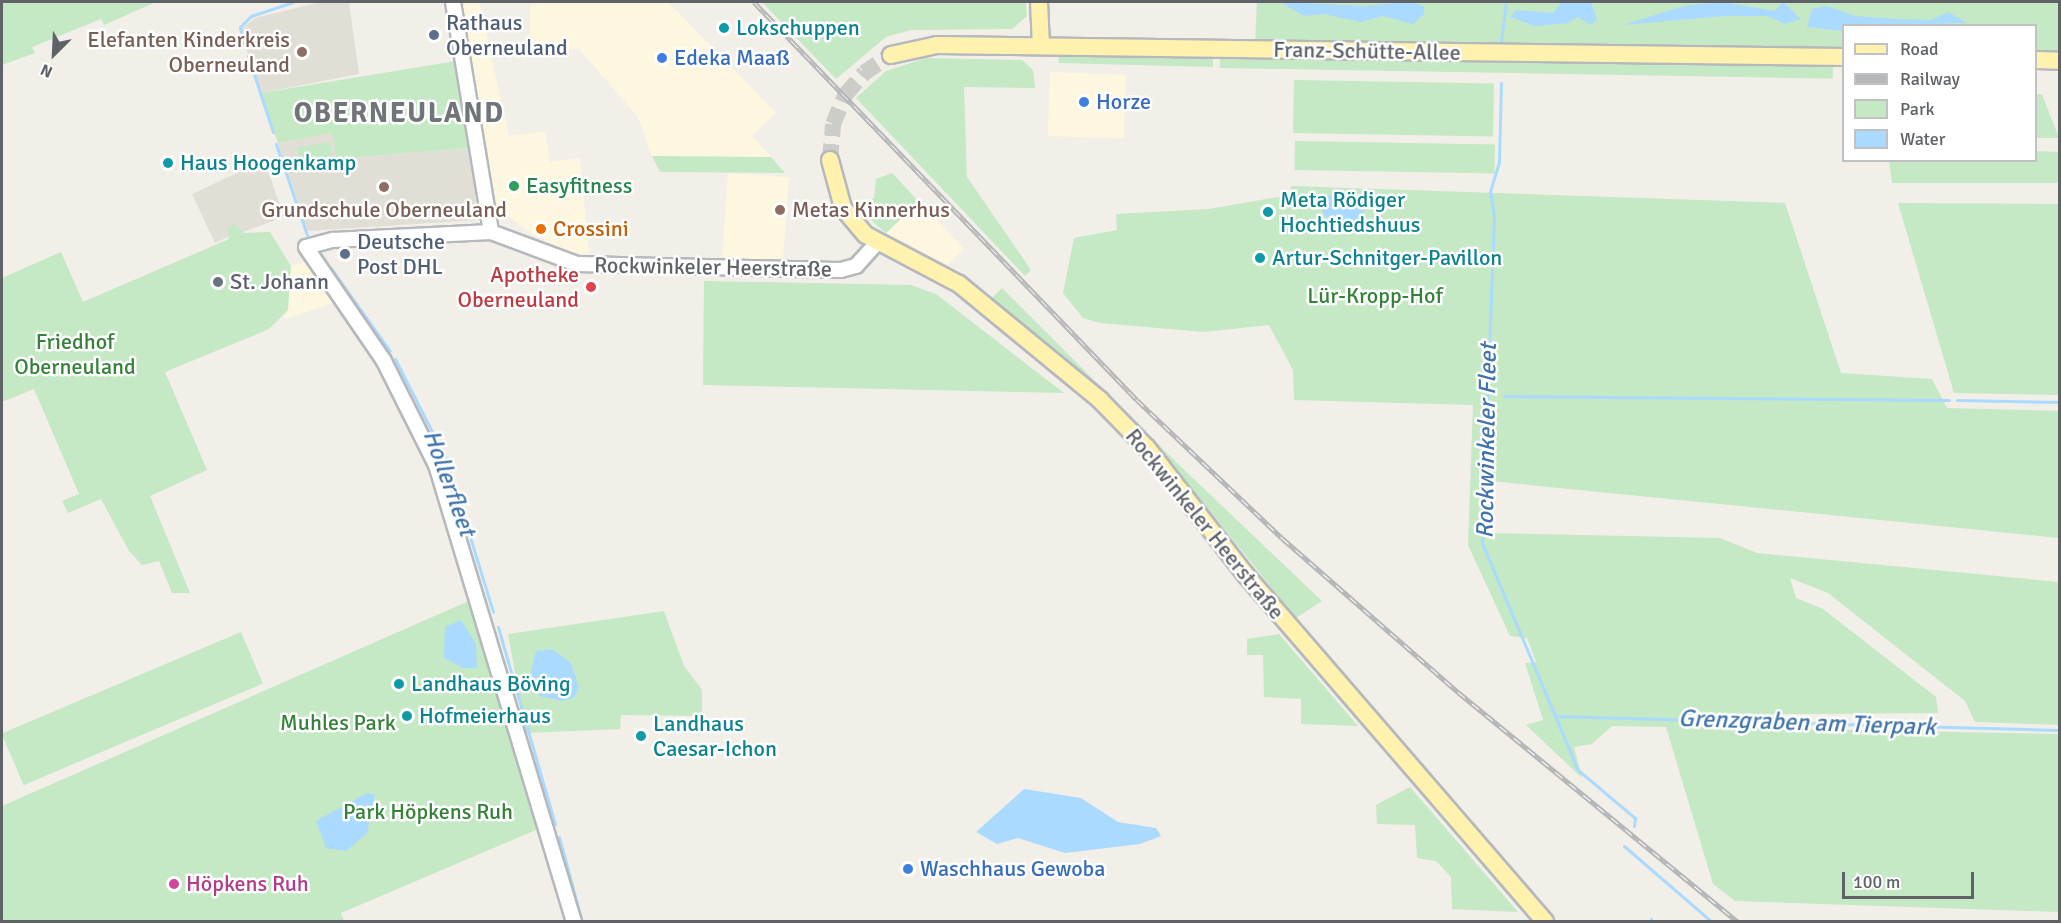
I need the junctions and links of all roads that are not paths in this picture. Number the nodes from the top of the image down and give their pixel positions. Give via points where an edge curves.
1 (453, 2) edge
2 (1039, 2) edge
3 (1041, 46) junction
4 (891, 55) tunnel mouth
5 (1842, 57) edge
6 (2037, 60) edge
7 (2060, 60) edge
8 (830, 160) tunnel mouth
9 (491, 232) junction
10 (877, 243) junction
11 (574, 921) edge
12 (1545, 921) edge

1 - 9 street
2 - 3 main road
3 - 4 main road, Franz-Schütte-Allee via 930,46
3 - 5 main road, Franz-Schütte-Allee
6 - 7 main road
8 - 10 main road via 843,208
9 - 10 street, Rockwinkeler Heerstraße via 559,259 624,267 841,270 856,266
9 - 11 street, Rockwinkeler Heerstraße via 333,240 306,247 384,361 437,467
10 - 12 main road, Rockwinkeler Heerstraße via 959,284 1131,432 1253,583

